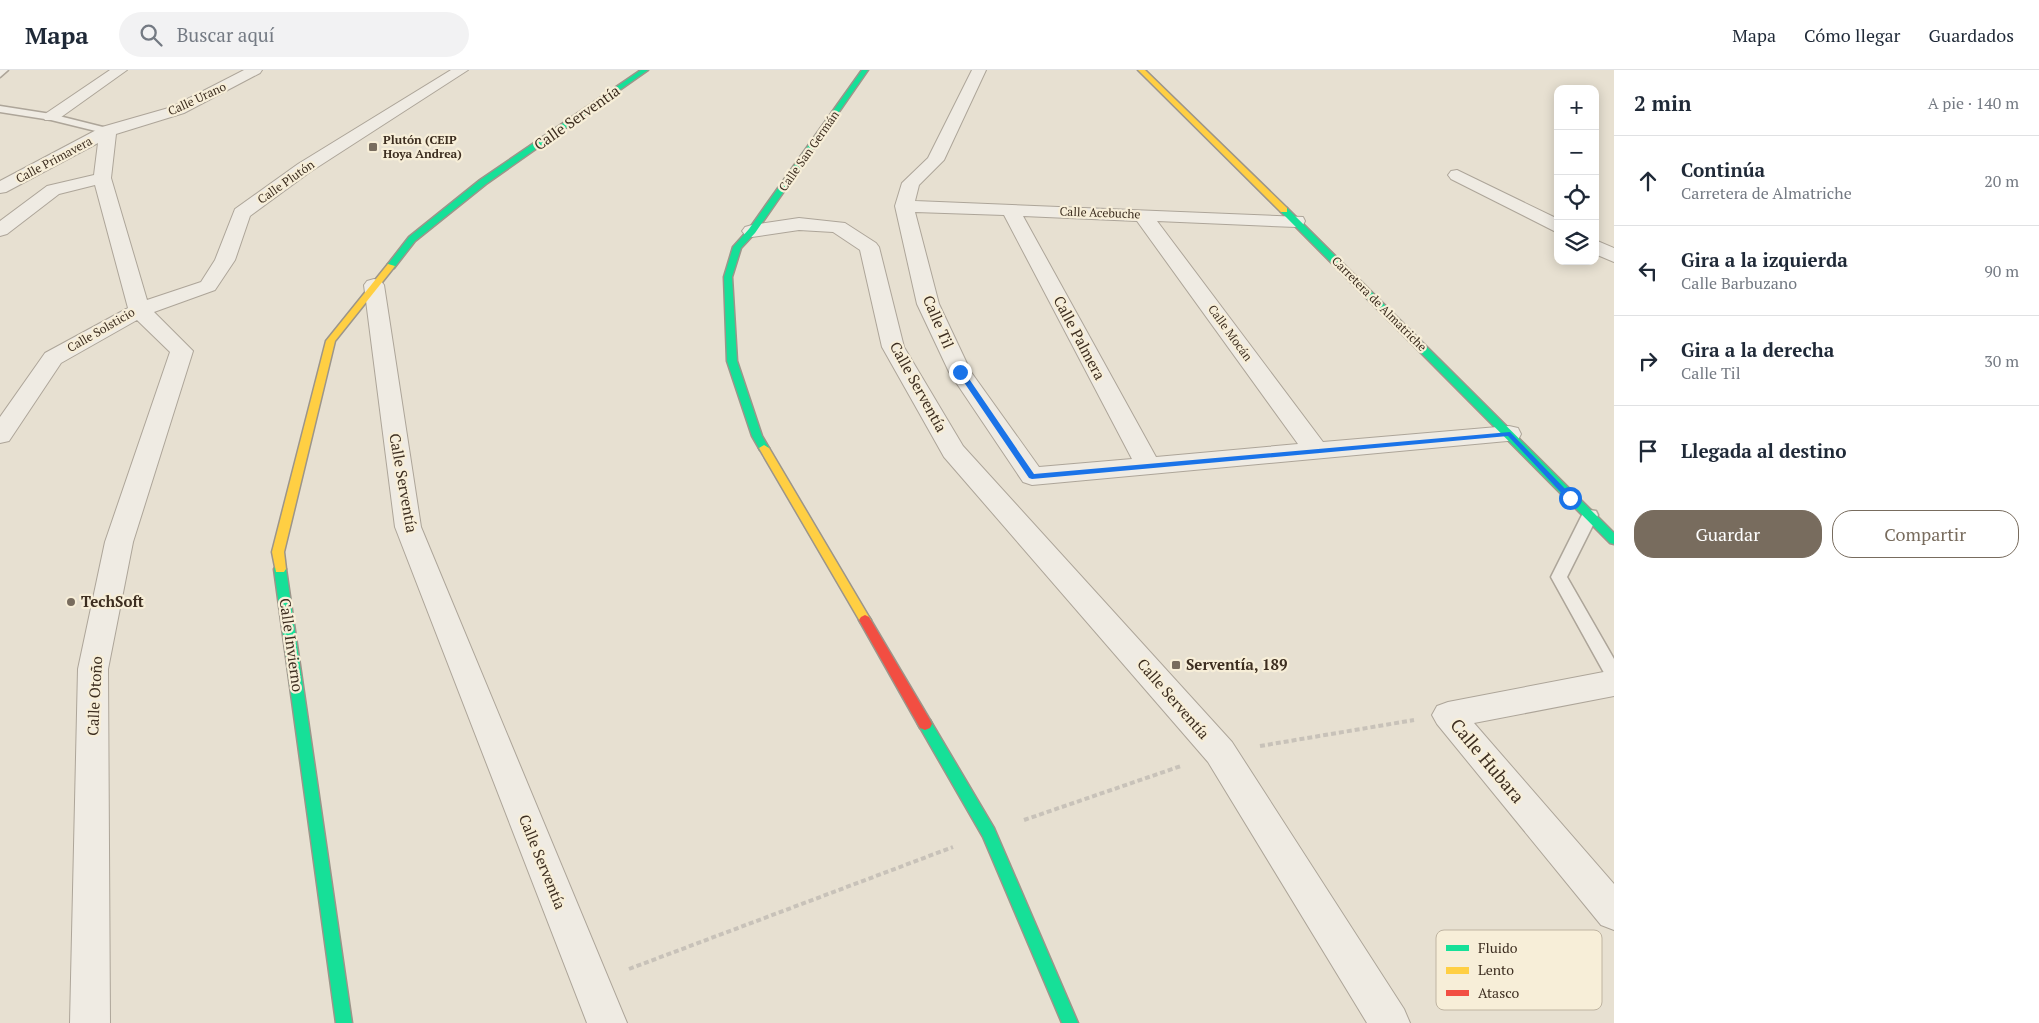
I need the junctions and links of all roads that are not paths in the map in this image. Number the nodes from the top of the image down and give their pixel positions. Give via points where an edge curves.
1 (4, 70) edge
2 (120, 70) edge
3 (255, 70) edge
4 (461, 70) edge
5 (645, 70) edge
6 (865, 70) edge
7 (979, 70) edge
8 (1141, 70) edge
9 (0, 74) edge
10 (0, 109) edge
11 (51, 117) junction
12 (108, 131) junction
13 (1456, 175) dead end
14 (102, 178) junction
15 (0, 188) edge
16 (904, 206) junction
17 (1010, 210) junction
18 (1143, 215) junction
19 (1296, 221) junction
20 (1554, 225) edge
21 (0, 230) edge
22 (752, 231) junction
23 (1599, 248) edge
24 (1614, 256) edge
25 (374, 285) junction
26 (139, 310) junction
27 (0, 434) edge
28 (1510, 434) junction
29 (1316, 451) junction
30 (1148, 466) junction
31 (1590, 516) junction
32 (1614, 540) edge
33 (1614, 674) edge
34 (1614, 683) edge
35 (1614, 912) edge
36 (90, 1023) edge
37 (344, 1023) edge
38 (607, 1023) edge
39 (1070, 1023) edge
40 (1390, 1023) edge

1 - 9 lane
2 - 11 street
3 - 12 street, Calle Urano via 178,110
4 - 26 street, Calle Plutón via 304,168 242,213 225,260 208,286
5 - 25 street, Calle Serventía via 483,182 412,238
6 - 22 street, Calle San Germán
7 - 16 street via 935,160 911,183
8 - 19 street, Carretera de Almatriche
10 - 11 lane
11 - 12 lane
12 - 14 street
12 - 15 street, Calle Primavera
13 - 20 street
14 - 21 street via 53,190
14 - 26 street, Calle Solsticio
16 - 17 street, Calle Acebuche
16 - 30 street, Calle Til via 928,304 960,372 1032,476
17 - 18 street, Calle Acebuche
17 - 30 street, Calle Palmera
18 - 19 street, Calle Acebuche
18 - 29 street, Calle Mocán
19 - 28 street, Carretera de Almatriche
22 - 39 street via 737,247 728,276 732,361 757,436 989,833
22 - 40 street, Calle Serventía via 798,224 838,228 869,247 893,346 953,451 1220,752
23 - 24 street
25 - 37 street, Calle Invierno via 331,341 278,552
25 - 38 street, Calle Serventía via 408,527
26 - 27 street, Calle Solsticio via 53,358
26 - 36 street, Calle Otoño via 182,351 119,542 93,669
28 - 29 street
28 - 31 street, Carretera de Almatriche
29 - 30 street
31 - 32 street, Carretera de Almatriche
31 - 33 lane via 1559,577
34 - 35 street, Calle Hubara via 1448,715

